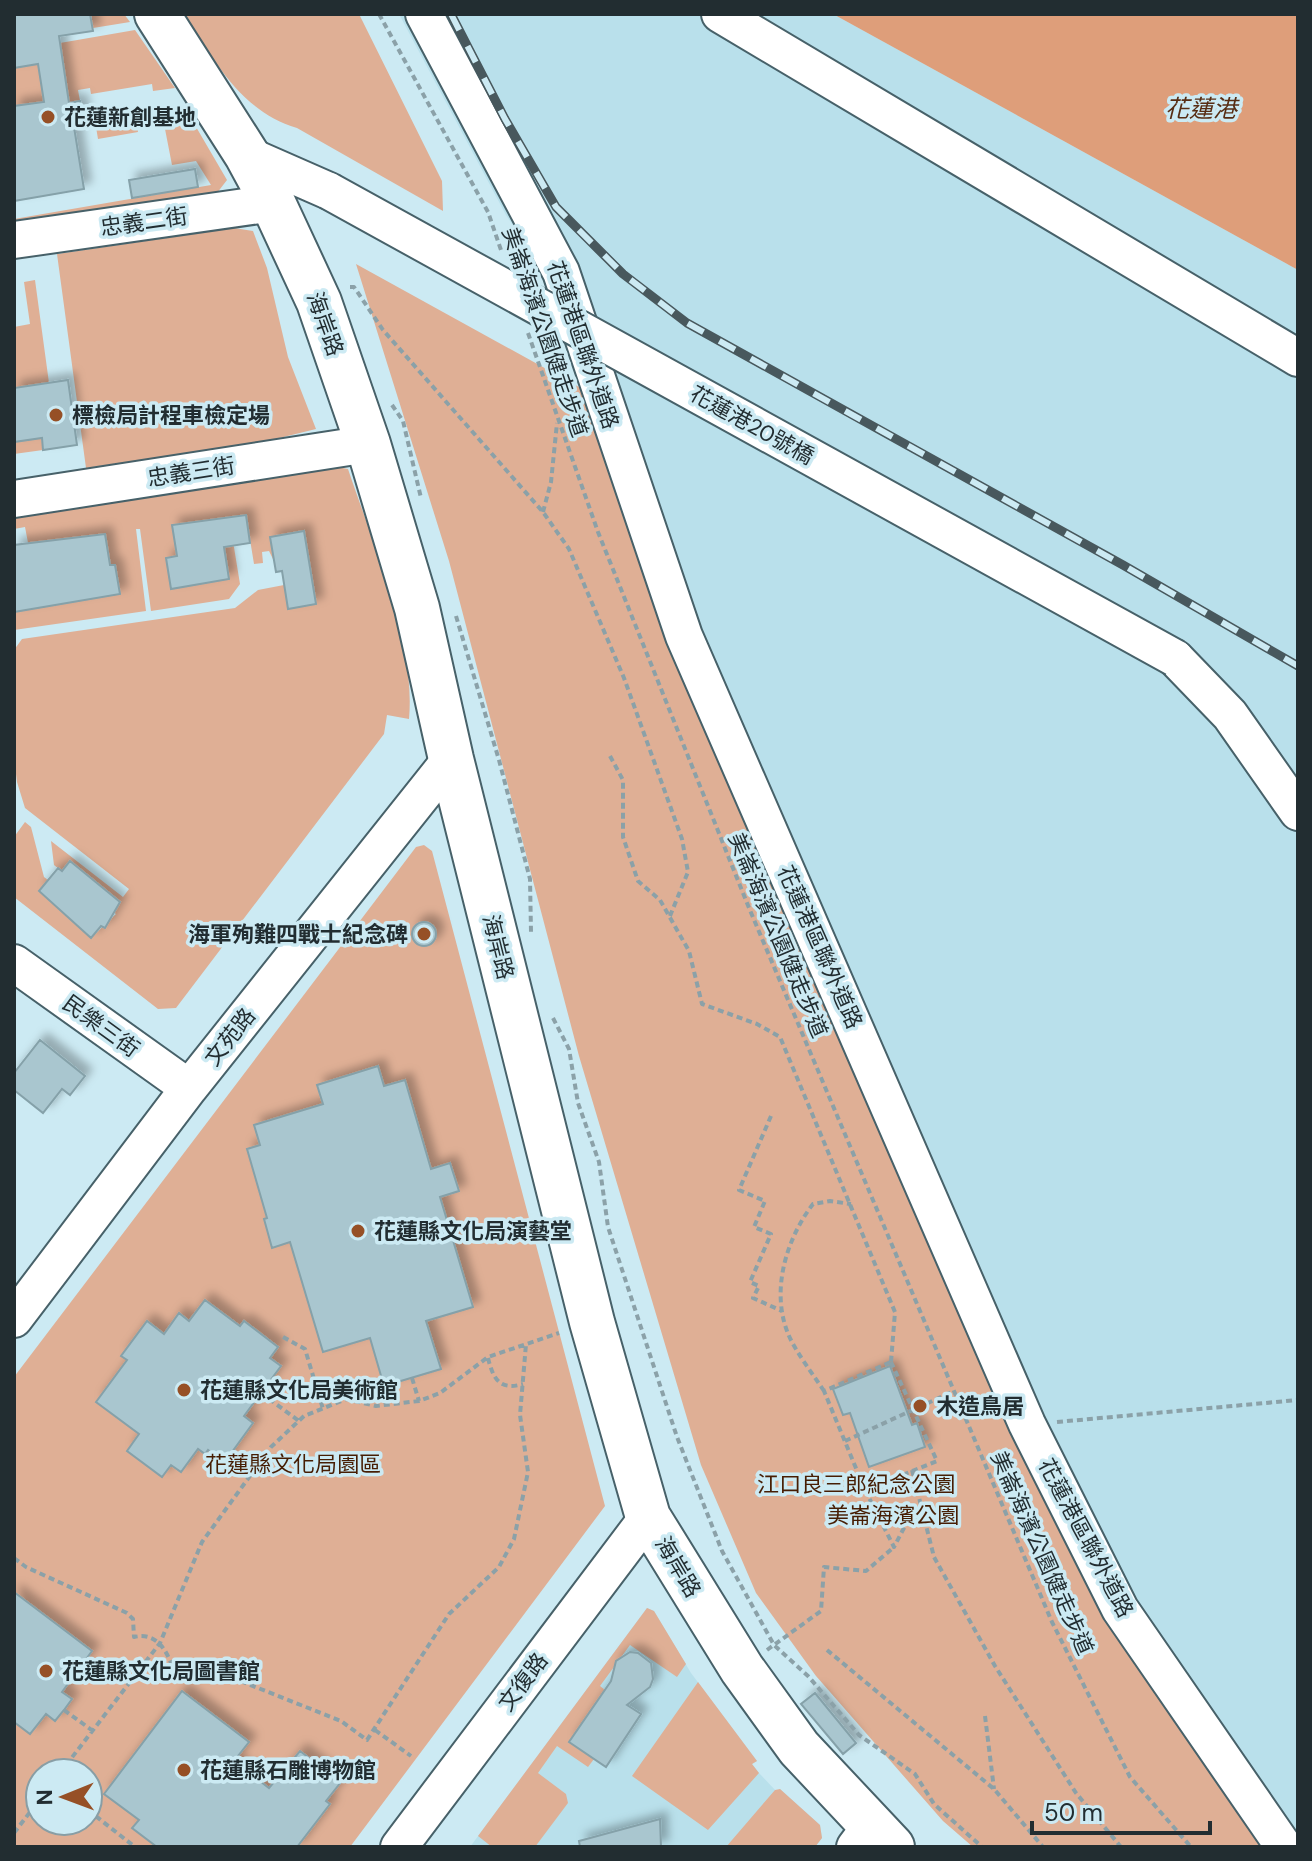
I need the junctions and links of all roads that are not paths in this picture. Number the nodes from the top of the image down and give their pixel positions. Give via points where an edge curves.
1 (157, 14) edge
2 (424, 14) edge
3 (720, 14) edge
4 (247, 155) junction
5 (273, 203) junction
6 (14, 240) edge
7 (1298, 358) edge
8 (368, 444) junction
9 (14, 499) edge
10 (451, 759) junction
11 (1298, 812) edge
12 (14, 963) edge
13 (189, 1088) junction
14 (14, 1319) edge
15 (648, 1517) junction
16 (872, 1840) edge
17 (399, 1847) edge
18 (1284, 1847) edge

1 - 4 main road, 海岸路
2 - 18 street, 花蓮港區聯外道路 via 561,272 684,636 1027,1424 1120,1609
3 - 7 street
4 - 5 main road, 海岸路
4 - 11 street, 花蓮港20號橋, bridge via 329,191 1175,658 1230,715
5 - 6 street, 忠義二街
5 - 8 main road, 海岸路 via 319,302
8 - 9 street, 忠義三街
8 - 10 main road, 海岸路 via 417,608
10 - 13 street, 文苑路
10 - 15 main road, 海岸路 via 592,1322
12 - 13 street, 民樂三街
13 - 14 street, 文苑路
15 - 16 main road, 海岸路 via 758,1657 799,1748
15 - 17 street, 文復路

